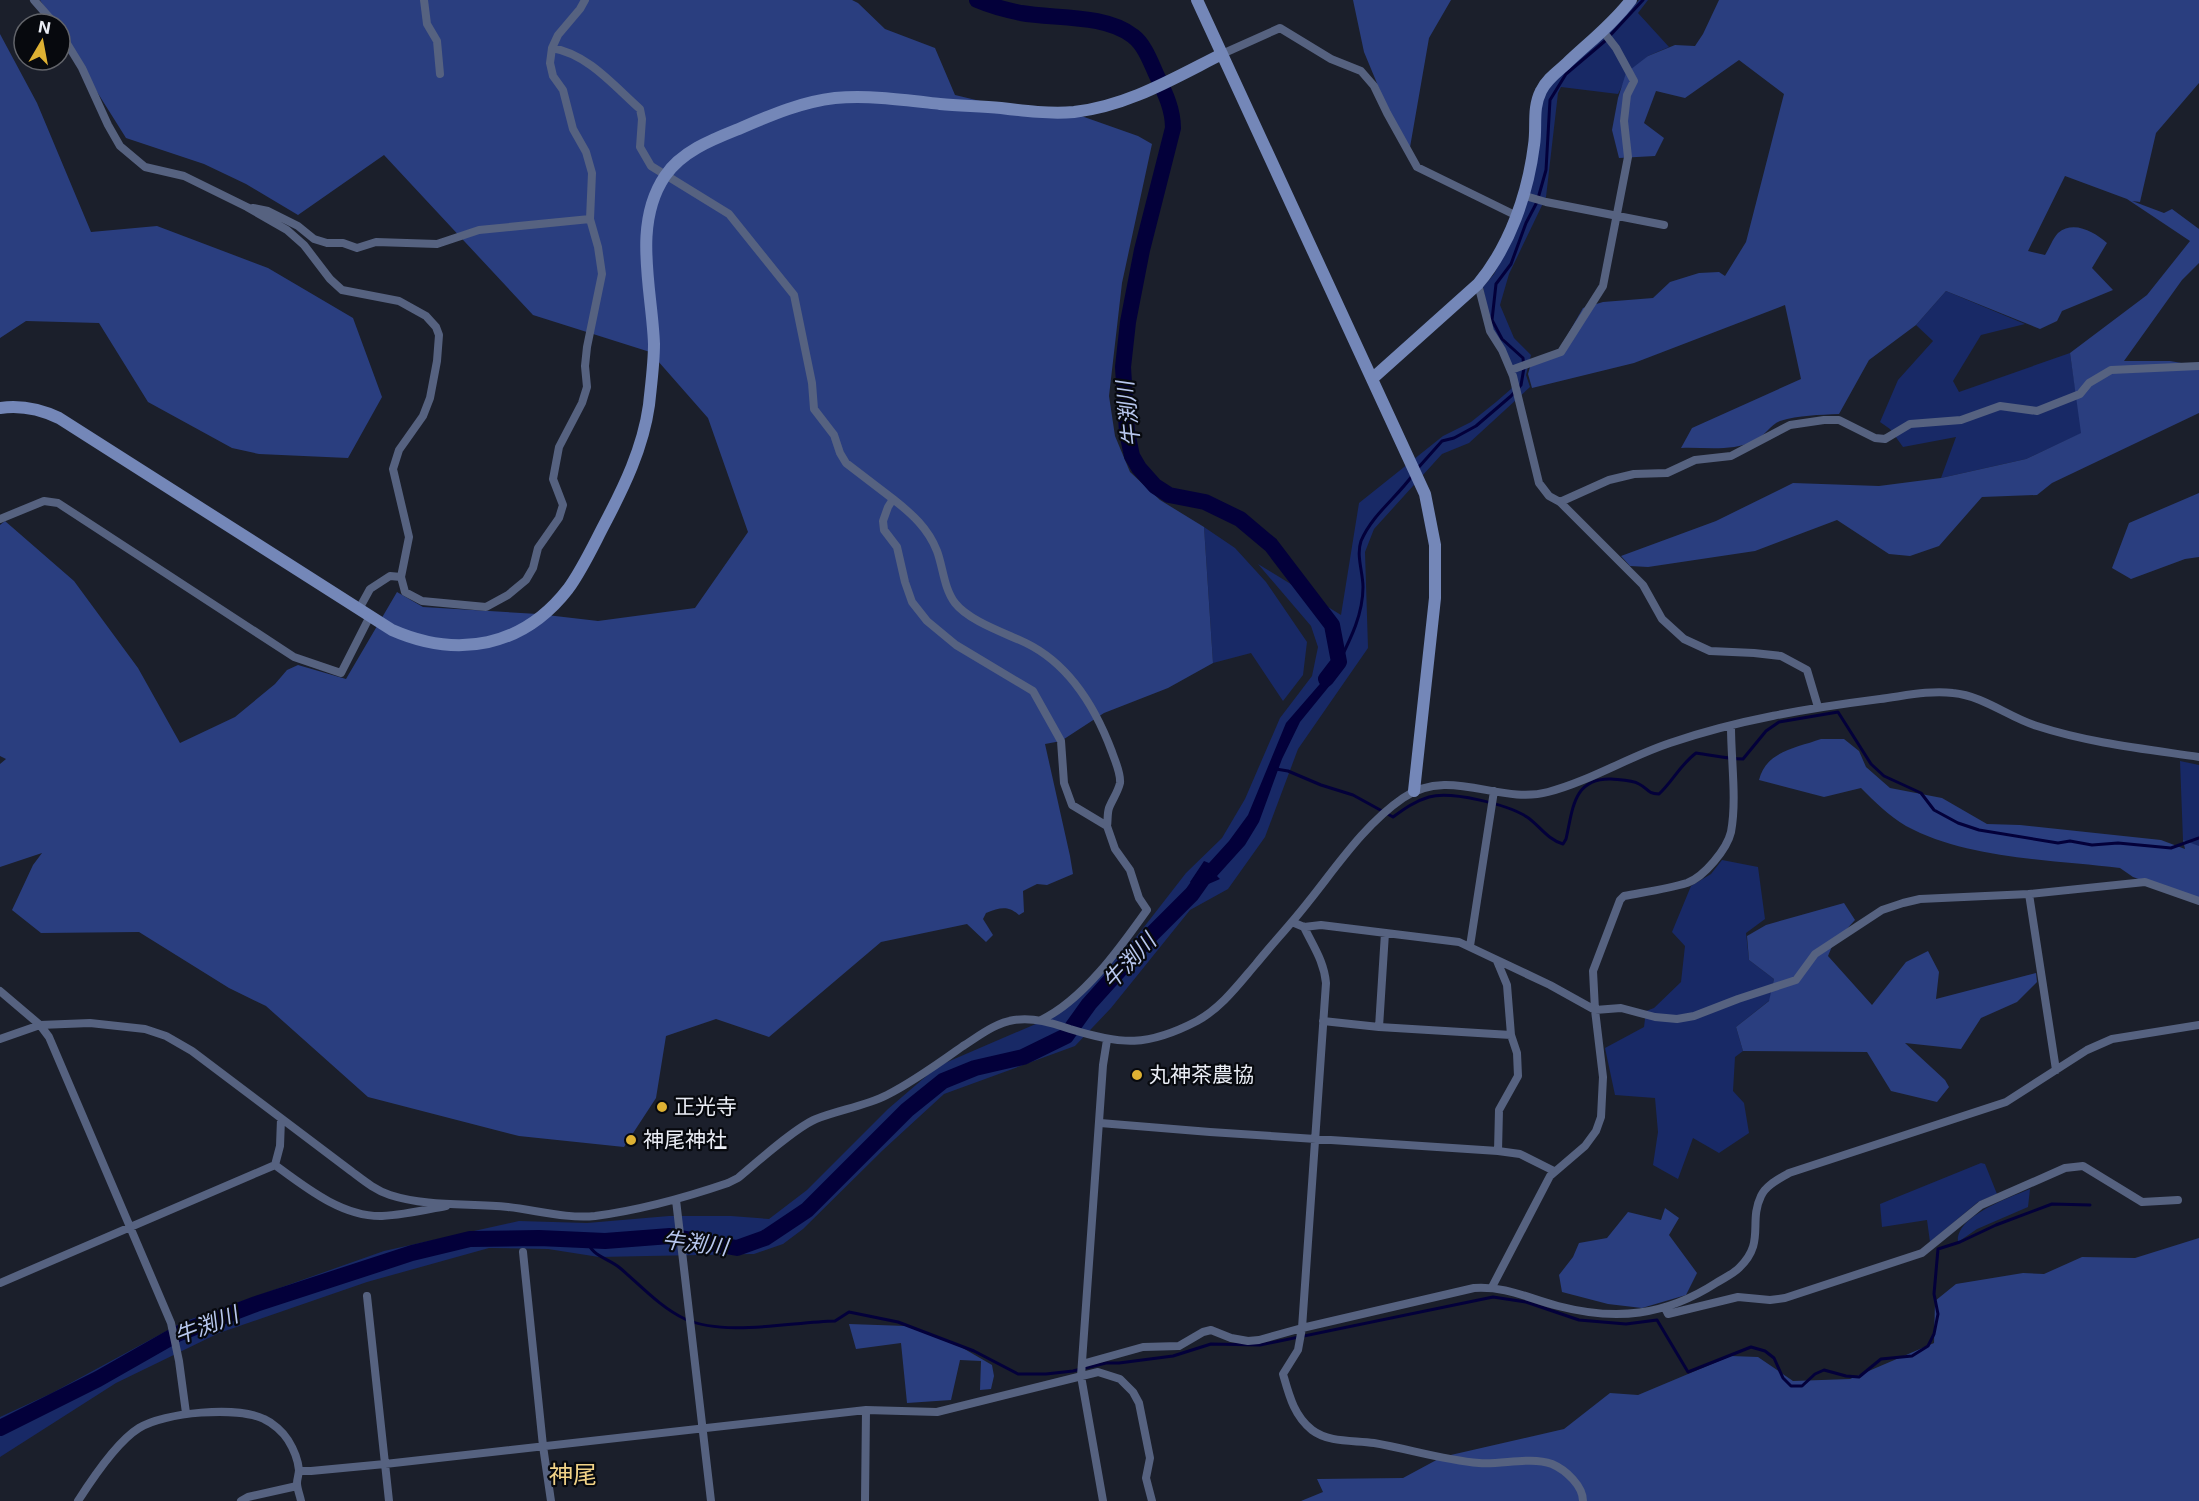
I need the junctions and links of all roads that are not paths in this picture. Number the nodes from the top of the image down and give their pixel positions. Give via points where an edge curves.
1 (34, 0) edge
2 (424, 0) edge
3 (585, 0) edge
4 (1197, 0) edge
5 (1631, 0) edge
6 (44, 12) edge
7 (1602, 30) junction
8 (552, 48) junction
9 (72, 52) edge
10 (1222, 54) junction
11 (440, 74) dead end
12 (665, 175) junction
13 (1522, 195) junction
14 (247, 207) junction
15 (1617, 215) junction
16 (1515, 216) junction
17 (590, 219) junction
18 (1664, 225) dead end
19 (1478, 284) junction
20 (2199, 366) edge
21 (1511, 370) junction
22 (1373, 378) junction
23 (0, 408) edge
24 (893, 499) junction
25 (1560, 502) junction
26 (0, 519) edge
27 (401, 577) junction
28 (359, 609) junction
29 (370, 616) junction
30 (1818, 707) junction
31 (1731, 727) junction
32 (2199, 757) edge
33 (1414, 791) junction
34 (1494, 791) junction
35 (1107, 826) junction
36 (2029, 894) junction
37 (2199, 902) edge
38 (1292, 922) junction
39 (1304, 927) junction
40 (1385, 933) junction
41 (1470, 946) junction
42 (1497, 961) junction
43 (0, 991) edge
44 (1595, 1010) junction
45 (1041, 1020) junction
46 (1323, 1021) junction
47 (40, 1025) junction
48 (2199, 1025) edge
49 (1379, 1027) junction
50 (1512, 1035) junction
51 (0, 1039) edge
52 (1107, 1040) junction
53 (2056, 1070) junction
54 (281, 1119) junction
55 (1100, 1123) junction
56 (1315, 1140) junction
57 (1498, 1152) junction
58 (274, 1165) junction
59 (1554, 1172) junction
60 (676, 1200) junction
61 (2178, 1200) dead end
62 (456, 1204) junction
63 (130, 1227) junction
64 (523, 1252) dead end
65 (0, 1283) edge
66 (1492, 1287) junction
67 (367, 1296) dead end
68 (1665, 1308) junction
69 (1302, 1328) junction
70 (1082, 1364) junction
71 (1081, 1376) junction
72 (866, 1410) junction
73 (186, 1413) junction
74 (703, 1429) junction
75 (543, 1446) junction
76 (385, 1464) junction
77 (299, 1471) junction
78 (297, 1486) junction
79 (78, 1501) edge
80 (241, 1501) edge
81 (302, 1501) edge
82 (388, 1501) edge
83 (551, 1501) edge
84 (711, 1501) edge
85 (865, 1501) edge
86 (1103, 1501) edge
87 (1152, 1501) edge
88 (1583, 1501) edge

1 - 6 street
2 - 11 street via 427,24 437,40
3 - 8 street
4 - 10 street
5 - 7 street
7 - 13 street via 1542,88
7 - 15 street via 1634,81 1625,108 1628,157
8 - 12 street via 568,50 585,61 640,109 640,147 651,166
8 - 17 street via 549,63 553,76 562,90 591,173
9 - 14 street via 120,146 145,167 184,176
10 - 12 street via 1154,90 1091,110 1049,113 872,98 811,102 706,142
10 - 16 street via 1280,28 1361,71 1374,86 1417,167
10 - 22 street
12 - 24 street via 729,214 794,295 814,409 834,435 846,463
12 - 29 street via 652,203 647,232 654,346 643,434 610,513 570,586 543,616 514,633 479,645 458,647 408,637
13 - 15 street
13 - 16 street
14 - 17 street via 268,211 314,239 357,248 376,242 437,244 479,230
14 - 27 street via 304,245 342,290 399,301 426,316 439,335 430,398 423,416 399,450 393,469 409,537
15 - 18 street
15 - 21 street via 1604,286 1561,352
16 - 19 street via 1499,256
17 - 27 street via 602,274 587,347 587,387 559,447 553,479 563,505 559,518 538,548 533,568 526,580 508,595 486,607 422,601 405,592
19 - 21 street via 1490,331
19 - 22 street
20 - 25 street via 2111,370 2089,383 2080,394 2037,411 2000,406 1961,420 1910,424 1884,439 1839,420 1790,425 1731,456 1695,460 1667,473 1609,480
21 - 25 street via 1539,483
22 - 33 street via 1425,494 1435,545 1435,598
23 - 28 street via 42,410 59,418
24 - 35 street via 929,534 955,603 972,617 1040,650 1062,669 1093,709 1119,772 1120,782
24 - 35 street via 883,521 884,530 897,547 912,602 927,621 956,645 1033,691 1061,741 1064,783 1072,805
25 - 30 street via 1643,585 1662,619 1684,639 1710,651 1780,656 1807,670
26 - 29 street via 44,501 58,503 294,657 341,673
27 - 28 street via 390,576 370,589
28 - 29 street
30 - 31 street
30 - 32 street via 1934,692 1954,693 1973,697 2032,725 2078,738
31 - 34 street via 1669,743 1546,793
31 - 44 street via 1732,805 1728,840 1709,868 1689,882 1620,900 1593,971
33 - 34 street via 1458,784
33 - 38 street via 1378,818
34 - 41 street
35 - 45 street via 1147,910 1079,993
36 - 37 street via 2145,882
36 - 44 street via 1920,899 1881,910 1815,954 1796,980 1695,1016 1677,1019 1621,1008
36 - 53 street
38 - 39 street
38 - 52 street via 1219,1006 1198,1020 1154,1039
39 - 40 street via 1321,925
39 - 46 street via 1324,970
40 - 41 street
40 - 49 street
41 - 42 street
42 - 44 street
42 - 50 street via 1507,985
43 - 47 street
44 - 59 street via 1604,1077 1601,1117 1585,1146
45 - 52 street
45 - 60 street via 1014,1020 989,1029 886,1096 813,1120 738,1178
46 - 49 street
46 - 56 street
47 - 51 street
47 - 54 street via 90,1023 145,1029 166,1036 192,1051
47 - 63 street via 49,1037
48 - 53 street via 2112,1039
49 - 50 street
50 - 57 street via 1518,1053 1518,1076 1499,1110
52 - 55 street
53 - 68 street via 2006,1102 1776,1180 1761,1194 1753,1251 1738,1269 1703,1292
54 - 58 street via 280,1146
54 - 62 street via 374,1188 406,1200
55 - 56 street
55 - 70 street
56 - 57 street
56 - 69 street
57 - 59 street via 1520,1154
58 - 62 street via 344,1209 368,1215
58 - 63 street
59 - 66 street
60 - 62 street via 592,1216
60 - 74 street
61 - 68 street via 2142,1202 2083,1166 2066,1168 1981,1205 1922,1253 1785,1298 1738,1297 1668,1314
63 - 65 street
63 - 73 street via 172,1327
64 - 75 street
66 - 68 street via 1583,1312 1639,1314
66 - 69 street via 1450,1292
67 - 76 street
69 - 70 street via 1248,1341 1211,1330 1179,1346 1143,1347
69 - 88 street via 1298,1350 1283,1374 1296,1413 1312,1430 1326,1438 1480,1463 1552,1464 1578,1484
70 - 71 street
71 - 72 street via 937,1412
71 - 86 street
71 - 87 street via 1107,1373 1120,1379 1139,1402 1150,1458 1146,1478
72 - 74 street
72 - 85 street
73 - 77 street via 223,1412 266,1419 287,1438
73 - 79 street via 139,1428 125,1440
74 - 75 street
74 - 84 street
75 - 76 street
75 - 83 street
76 - 77 street
76 - 82 street
77 - 78 street
78 - 80 street
78 - 81 street

